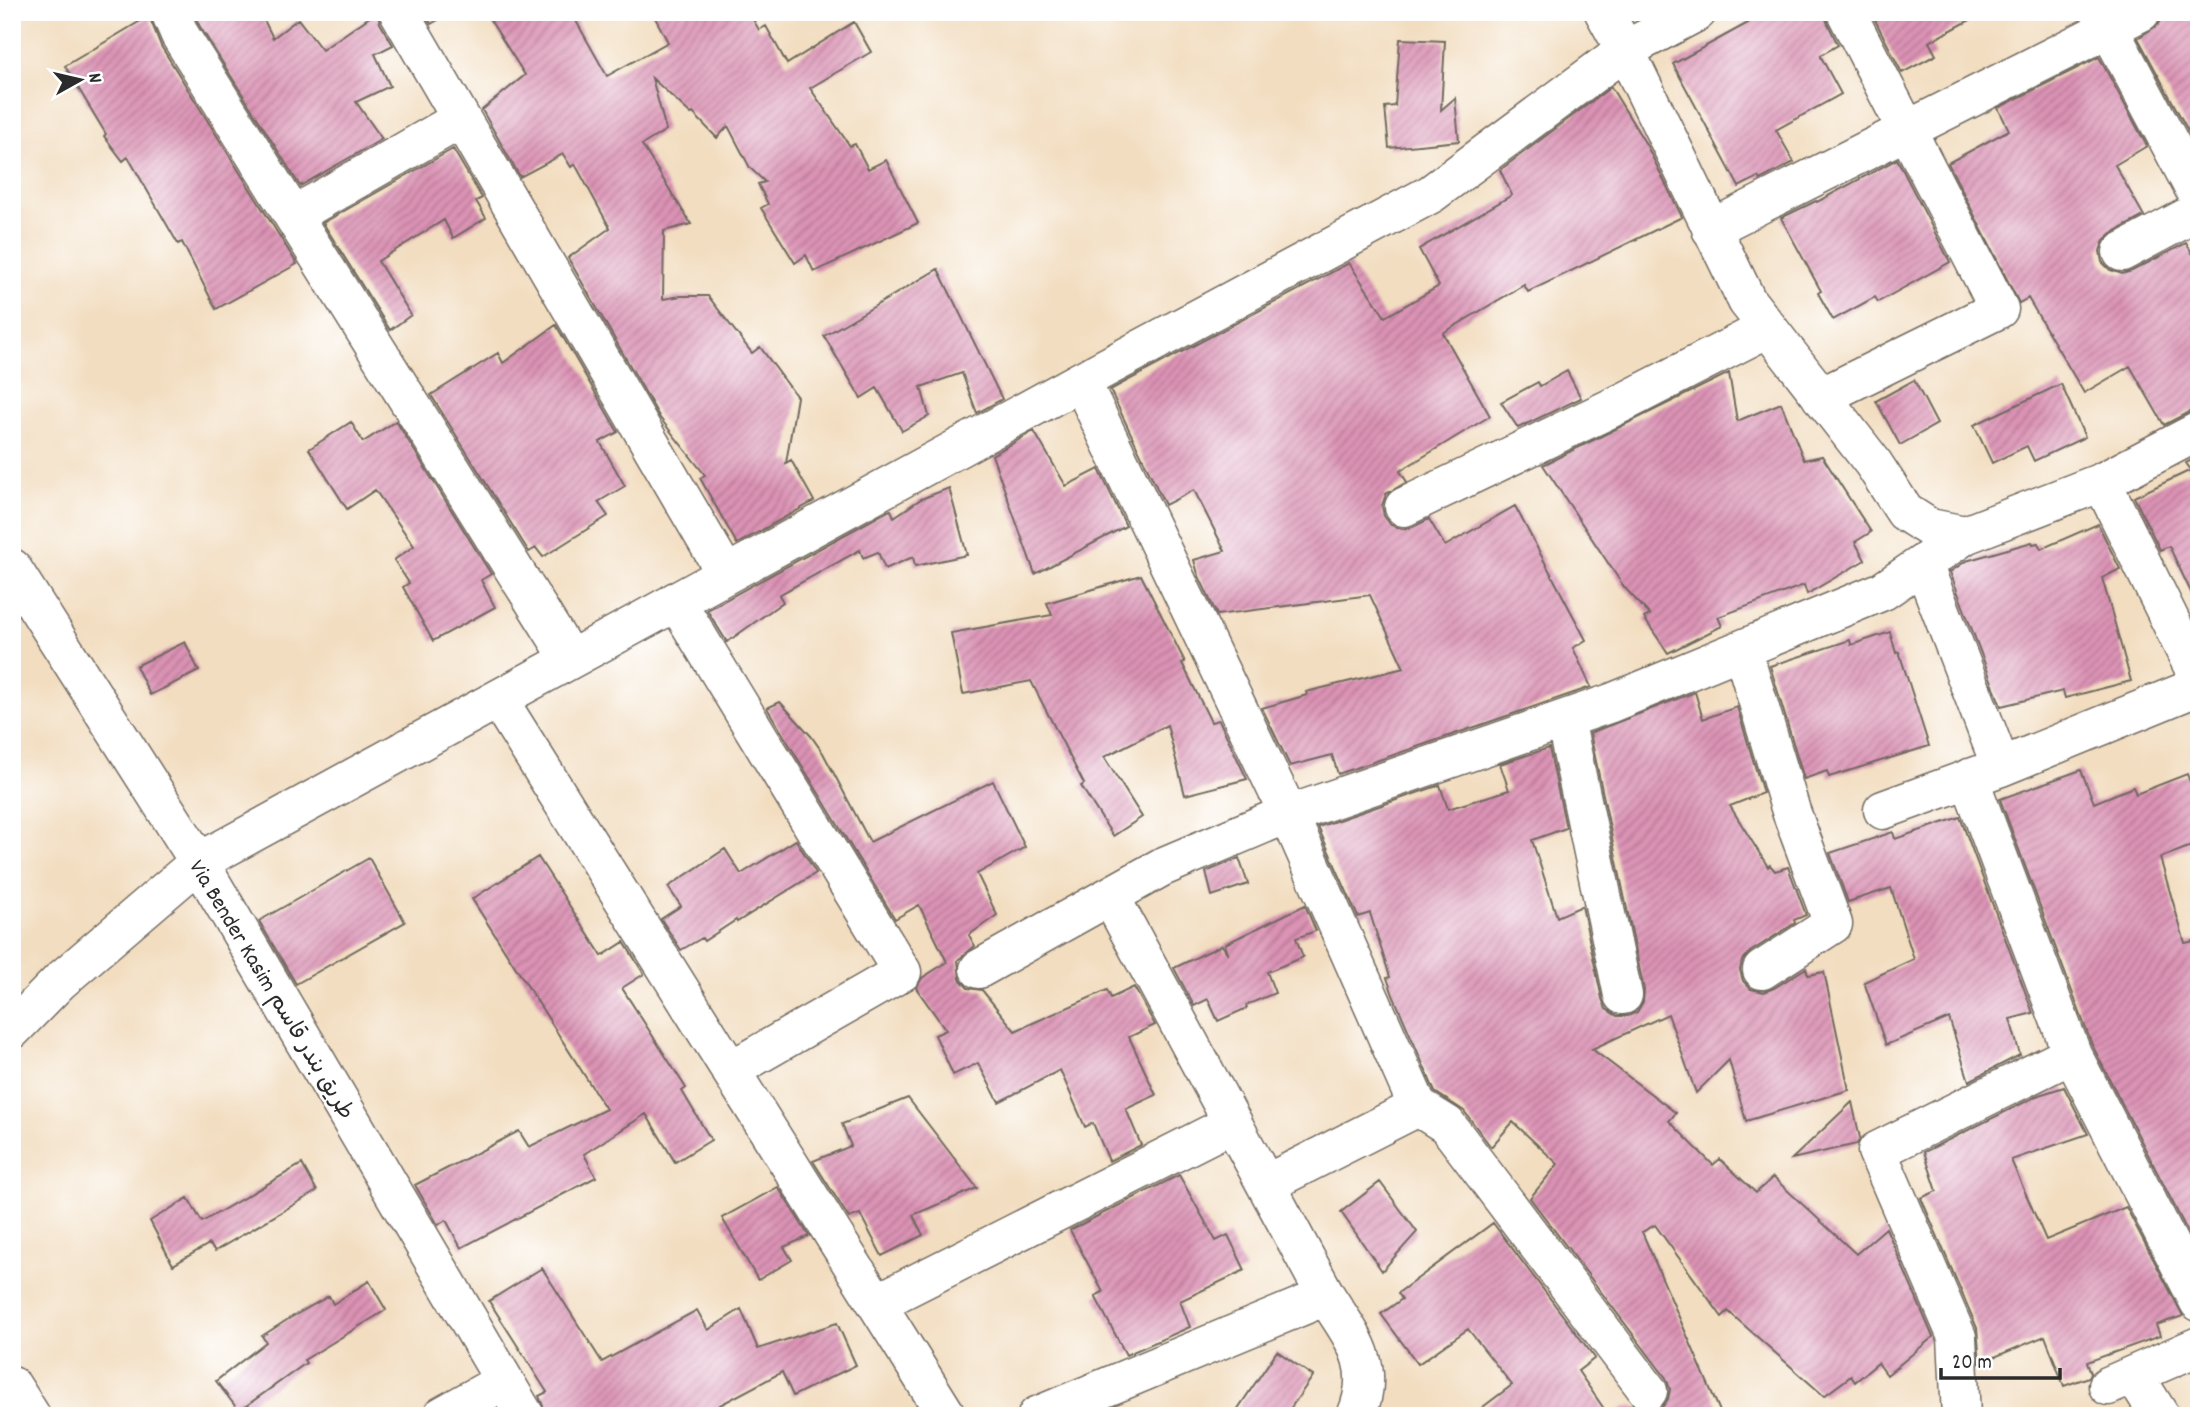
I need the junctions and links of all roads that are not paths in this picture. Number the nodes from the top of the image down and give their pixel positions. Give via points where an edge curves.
1 (170, 12) edge
2 (399, 12) edge
3 (1604, 12) edge
4 (1697, 12) edge
5 (1846, 12) edge
6 (2116, 18) edge
7 (1625, 50) junction
8 (461, 119) junction
9 (1907, 130) junction
10 (2199, 198) edge
11 (2199, 211) edge
12 (293, 215) junction
13 (1711, 229) junction
14 (2122, 252) dead end
15 (1768, 328) junction
16 (1081, 381) junction
17 (1821, 397) junction
18 (2199, 431) edge
19 (2102, 482) junction
20 (1404, 507) dead end
21 (1965, 535) junction
22 (1923, 564) junction
23 (12, 568) edge
24 (726, 574) junction
25 (676, 601) junction
26 (1742, 649) junction
27 (570, 659) junction
28 (2199, 679) edge
29 (2199, 686) edge
30 (498, 699) junction
31 (1565, 719) junction
32 (1985, 773) junction
33 (1883, 810) dead end
34 (1289, 815) junction
35 (198, 862) junction
36 (1110, 896) junction
37 (979, 969) dead end
38 (1762, 970) dead end
39 (1623, 995) dead end
40 (12, 1030) edge
41 (2072, 1054) junction
42 (731, 1070) junction
43 (1418, 1107) junction
44 (1233, 1123) junction
45 (1266, 1184) junction
46 (1326, 1296) junction
47 (2199, 1302) edge
48 (877, 1303) junction
49 (2199, 1346) edge
50 (504, 1381) junction
51 (12, 1386) edge
52 (1648, 1391) dead end
53 (1046, 1414) edge
54 (31, 1416) edge
55 (442, 1416) edge
56 (524, 1416) edge
57 (947, 1416) edge
58 (1356, 1416) edge
59 (1961, 1416) edge
60 (2160, 1416) edge

1 - 12 street
2 - 8 street
3 - 7 street
4 - 7 street
5 - 9 street
6 - 9 street
6 - 10 street
7 - 13 street
7 - 16 street via 1432,194
8 - 12 street
8 - 24 street
9 - 13 street
9 - 17 street via 1999,309
11 - 14 street
12 - 27 street
13 - 15 street via 1747,300
15 - 17 street
15 - 20 street
16 - 24 street
16 - 34 street
17 - 21 street via 1905,512 1930,528
18 - 19 street
19 - 21 street
19 - 28 street
21 - 22 street
22 - 26 street via 1883,591
22 - 32 street
23 - 35 street, Via Bender Kasim طريق بندر قاسم
24 - 25 street
25 - 27 street
25 - 42 street via 902,972
26 - 31 street
26 - 38 street via 1791,811 1833,924
27 - 30 street
29 - 32 street
30 - 35 street
30 - 42 street
31 - 34 street
31 - 39 street
32 - 33 street
32 - 41 street
34 - 36 street via 1162,867
34 - 43 street
35 - 40 street via 60,981
35 - 50 street, Via Bender Kasim طريق بندر قاسم
36 - 37 street
36 - 44 street
41 - 47 street
41 - 59 street via 1877,1150 1957,1337
42 - 48 street
43 - 45 street
43 - 52 street via 1447,1125
44 - 45 street
44 - 48 street
45 - 46 street
46 - 53 street
46 - 58 street via 1361,1352 1365,1380
48 - 57 street
49 - 60 street via 2121,1380
50 - 55 street
50 - 56 street, Via Bender Kasim طريق بندر قاسم
51 - 54 street

